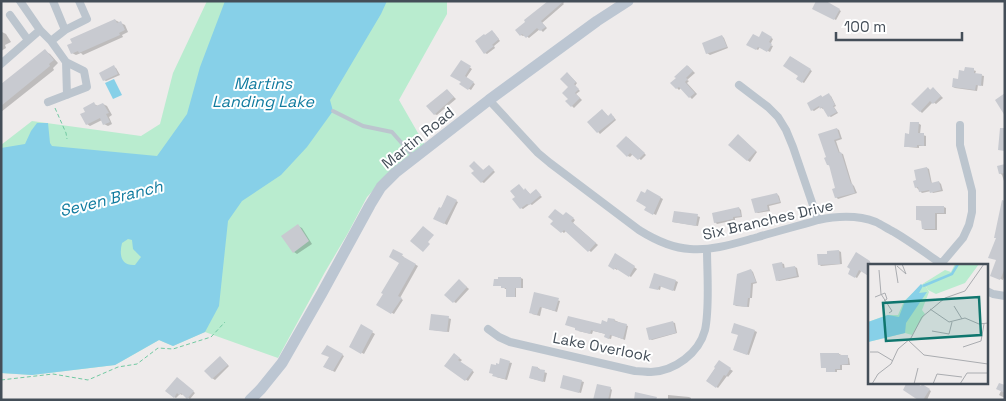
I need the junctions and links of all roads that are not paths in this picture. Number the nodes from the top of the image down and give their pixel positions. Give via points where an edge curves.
1 (20, 1) edge
2 (53, 1) edge
3 (79, 1) edge
4 (628, 1) edge
5 (10, 15) dead end
6 (40, 30) junction
7 (65, 30) junction
8 (28, 40) junction
9 (50, 40) junction
10 (66, 62) junction
11 (1, 64) edge
12 (739, 85) dead end
13 (67, 95) junction
14 (489, 100) junction
15 (49, 101) road end
16 (333, 111) dead end
17 (960, 125) dead end
18 (415, 158) junction
19 (818, 220) junction
20 (706, 249) junction
21 (942, 264) edge
22 (988, 292) edge
23 (1005, 296) edge
24 (488, 329) dead end
25 (250, 400) edge

1 - 6 street
2 - 7 street
3 - 7 street via 87,19
4 - 14 street, Martin Road
5 - 8 street
6 - 8 street
6 - 9 street
7 - 9 street
8 - 11 street
9 - 10 street
10 - 13 street
10 - 13 street via 84,71 87,87
12 - 19 street via 768,107 786,130
13 - 15 street
14 - 18 street, Martin Road
14 - 20 street, Six Branches Drive via 538,153 639,230 671,246
16 - 18 lane via 363,126 392,132
17 - 21 street via 960,145 972,191 972,212 963,238
18 - 25 street, Martin Road via 381,187 282,363
19 - 20 street, Six Branches Drive
19 - 21 street, Six Branches Drive via 847,217 878,222
20 - 24 street, Lake Overlook via 707,313 704,331 690,354 668,369 636,370 510,342
22 - 23 street

